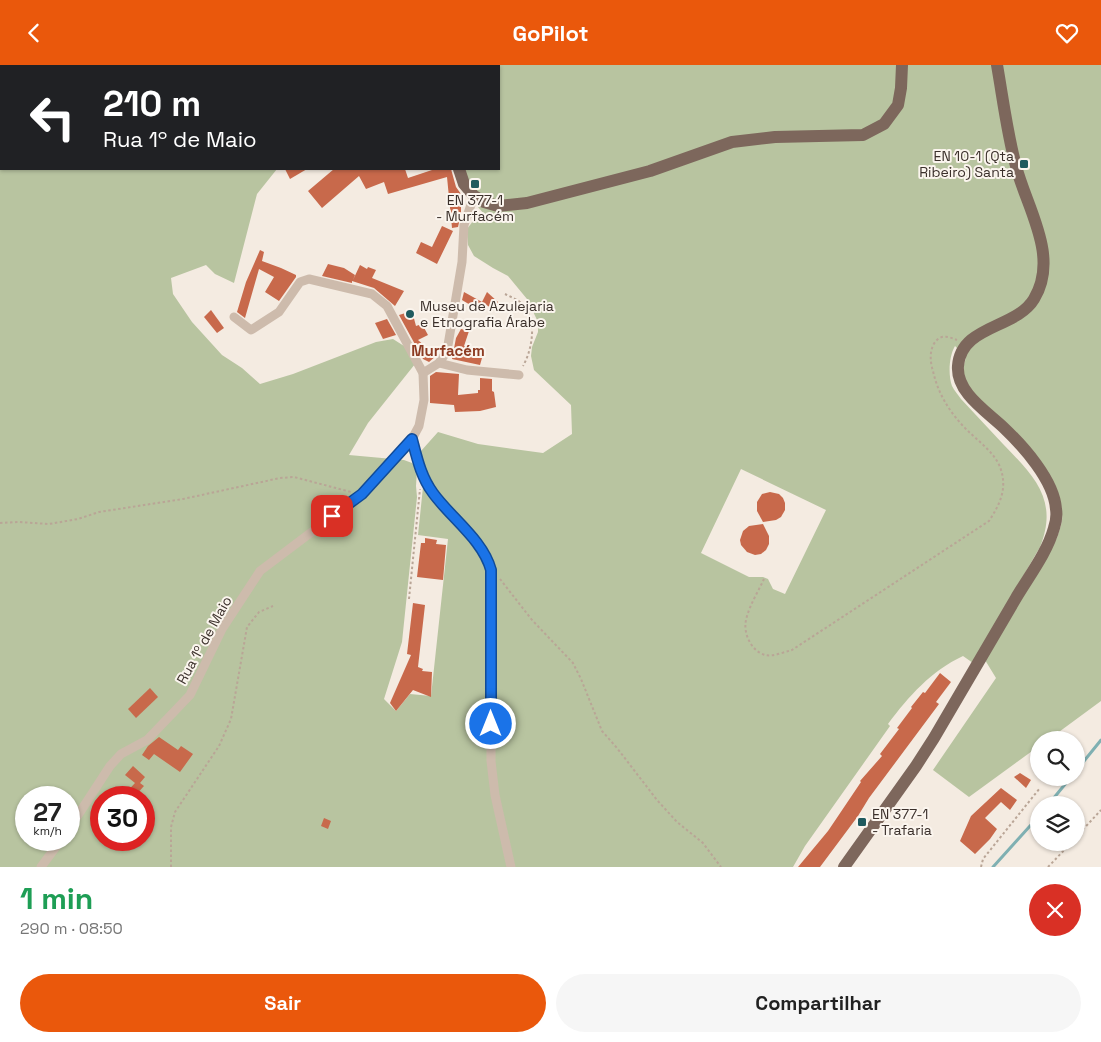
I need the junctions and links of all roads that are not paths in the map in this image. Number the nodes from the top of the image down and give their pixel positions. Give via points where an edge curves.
1 (902, 65) edge
2 (997, 65) edge
3 (459, 170) edge
4 (474, 196) junction
5 (234, 317) dead end
6 (439, 363) junction
7 (423, 373) junction
8 (519, 375) road end
9 (412, 439) junction
10 (80, 812) edge
11 (53, 851) edge
12 (41, 867) edge
13 (511, 867) edge
14 (844, 867) edge

1 - 4 main road via 898,105 884,125 862,135 775,137 732,142 650,171 527,203 498,206
2 - 14 main road via 1013,154 1039,230 1044,265 1038,291 1027,308 1009,321 977,335 962,351 958,366 960,381 975,401 1014,437 1047,483 1055,503 1054,529 934,738
3 - 4 main road via 464,184
4 - 6 street via 464,225 462,262 447,351
5 - 7 street via 251,330 279,312 300,282 309,279 372,294 387,306
6 - 7 street
6 - 8 street via 468,370
7 - 9 street, Rua 1º de Maio via 424,399 419,426
9 - 10 street, Rua 1º de Maio via 362,494 260,571 222,629 190,695 147,740 121,754
9 - 13 street via 422,477 483,551 491,570 491,761
11 - 12 street

